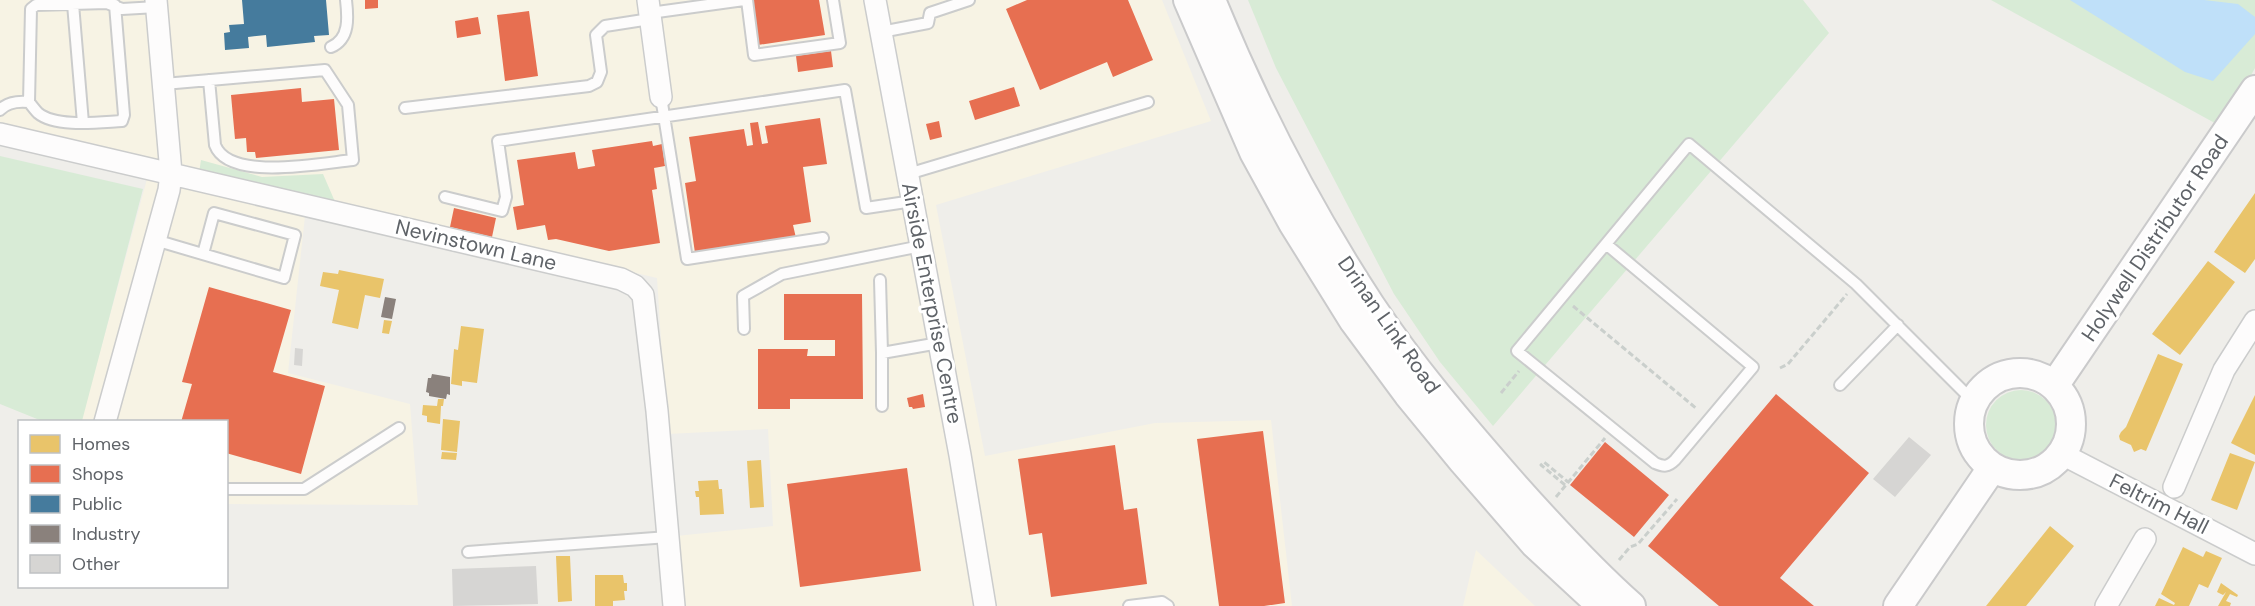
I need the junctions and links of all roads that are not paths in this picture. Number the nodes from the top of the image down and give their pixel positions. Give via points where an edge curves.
1 (346, 0) edge
2 (745, 0) edge
3 (833, 0) edge
4 (875, 0) edge
5 (969, 0) edge
6 (1188, 0) edge
7 (1212, 0) edge
8 (111, 2) edge
9 (156, 3) edge
10 (73, 4) junction
11 (649, 11) edge
12 (881, 32) junction
13 (331, 46) dead end
14 (208, 80) junction
15 (164, 84) junction
16 (2255, 90) edge
17 (29, 102) junction
18 (1148, 102) dead end
19 (663, 106) junction
20 (405, 108) dead end
21 (0, 110) edge
22 (83, 123) junction
23 (0, 134) edge
24 (171, 173) junction
25 (908, 174) junction
26 (445, 197) dead end
27 (913, 201) junction
28 (823, 238) dead end
29 (155, 240) junction
30 (1606, 244) junction
31 (921, 246) junction
32 (203, 254) junction
33 (880, 280) dead end
34 (2255, 321) edge
35 (1898, 325) junction
36 (744, 329) dead end
37 (939, 343) junction
38 (882, 353) junction
39 (1840, 385) dead end
40 (2054, 386) junction
41 (1974, 402) junction
42 (882, 406) dead end
43 (106, 420) edge
44 (399, 428) dead end
45 (2062, 454) junction
46 (1992, 468) junction
47 (2174, 487) dead end
48 (228, 489) edge
49 (668, 537) junction
50 (2145, 539) dead end
51 (468, 552) dead end
52 (2255, 554) edge
53 (674, 606) edge
54 (985, 606) edge
55 (1129, 606) edge
56 (1168, 606) edge
57 (1602, 606) edge
58 (1631, 606) edge
59 (1898, 606) edge
60 (2106, 606) edge

1 - 13 lane via 347,29
2 - 3 lane via 754,55 840,43
2 - 11 lane
4 - 12 street, Airside Enterprise Centre
5 - 12 lane via 930,13 928,23
6 - 57 main road, Drinan Link Road via 1254,152 1354,321 1407,394 1535,544
7 - 58 main road, Drinan Link Road via 1237,63 1316,216 1371,306 1480,447 1550,527
8 - 9 lane via 122,9
8 - 10 lane
8 - 22 lane via 124,115 122,122
9 - 15 street
10 - 17 lane via 36,5 31,9
10 - 22 lane
11 - 19 street
11 - 20 lane via 605,27 596,36 601,72 597,82 589,86
12 - 25 street, Airside Enterprise Centre
14 - 14 lane via 215,145 227,159 264,168 353,160 348,105 325,70
14 - 15 lane
15 - 24 street
16 - 40 main road, Holywell Distributor Road
17 - 21 lane via 13,103
17 - 22 lane via 39,114 51,119
18 - 25 lane
19 - 26 lane via 498,141 506,197 502,211
19 - 27 lane via 845,90 866,208
19 - 28 lane via 687,259
23 - 24 street, Nevinstown Lane
24 - 29 street
24 - 49 street, Nevinstown Lane via 621,279 634,286 644,296
25 - 27 street, Airside Enterprise Centre
27 - 31 street, Airside Enterprise Centre
29 - 32 lane
29 - 43 street
30 - 30 lane via 1517,351 1663,467 1670,465 1754,367
30 - 35 lane via 1689,144 1856,284
31 - 36 lane via 782,274 743,296
31 - 37 street, Airside Enterprise Centre
32 - 32 lane via 284,278 295,235 214,213
33 - 38 lane
34 - 47 street via 2224,370
35 - 39 lane
35 - 41 lane
37 - 38 lane
37 - 54 street, Airside Enterprise Centre
38 - 42 lane
40 - 41 main road via 2039,376 2004,375 1988,384
40 - 45 main road via 2064,397 2072,426
41 - 46 main road via 1968,427 1972,443
44 - 48 lane via 304,489
45 - 46 main road via 2037,473 2022,476
45 - 52 street, Feltrim Hall
46 - 59 main road
49 - 51 lane
49 - 53 street, Nevinstown Lane
50 - 60 street
55 - 56 lane via 1162,602

